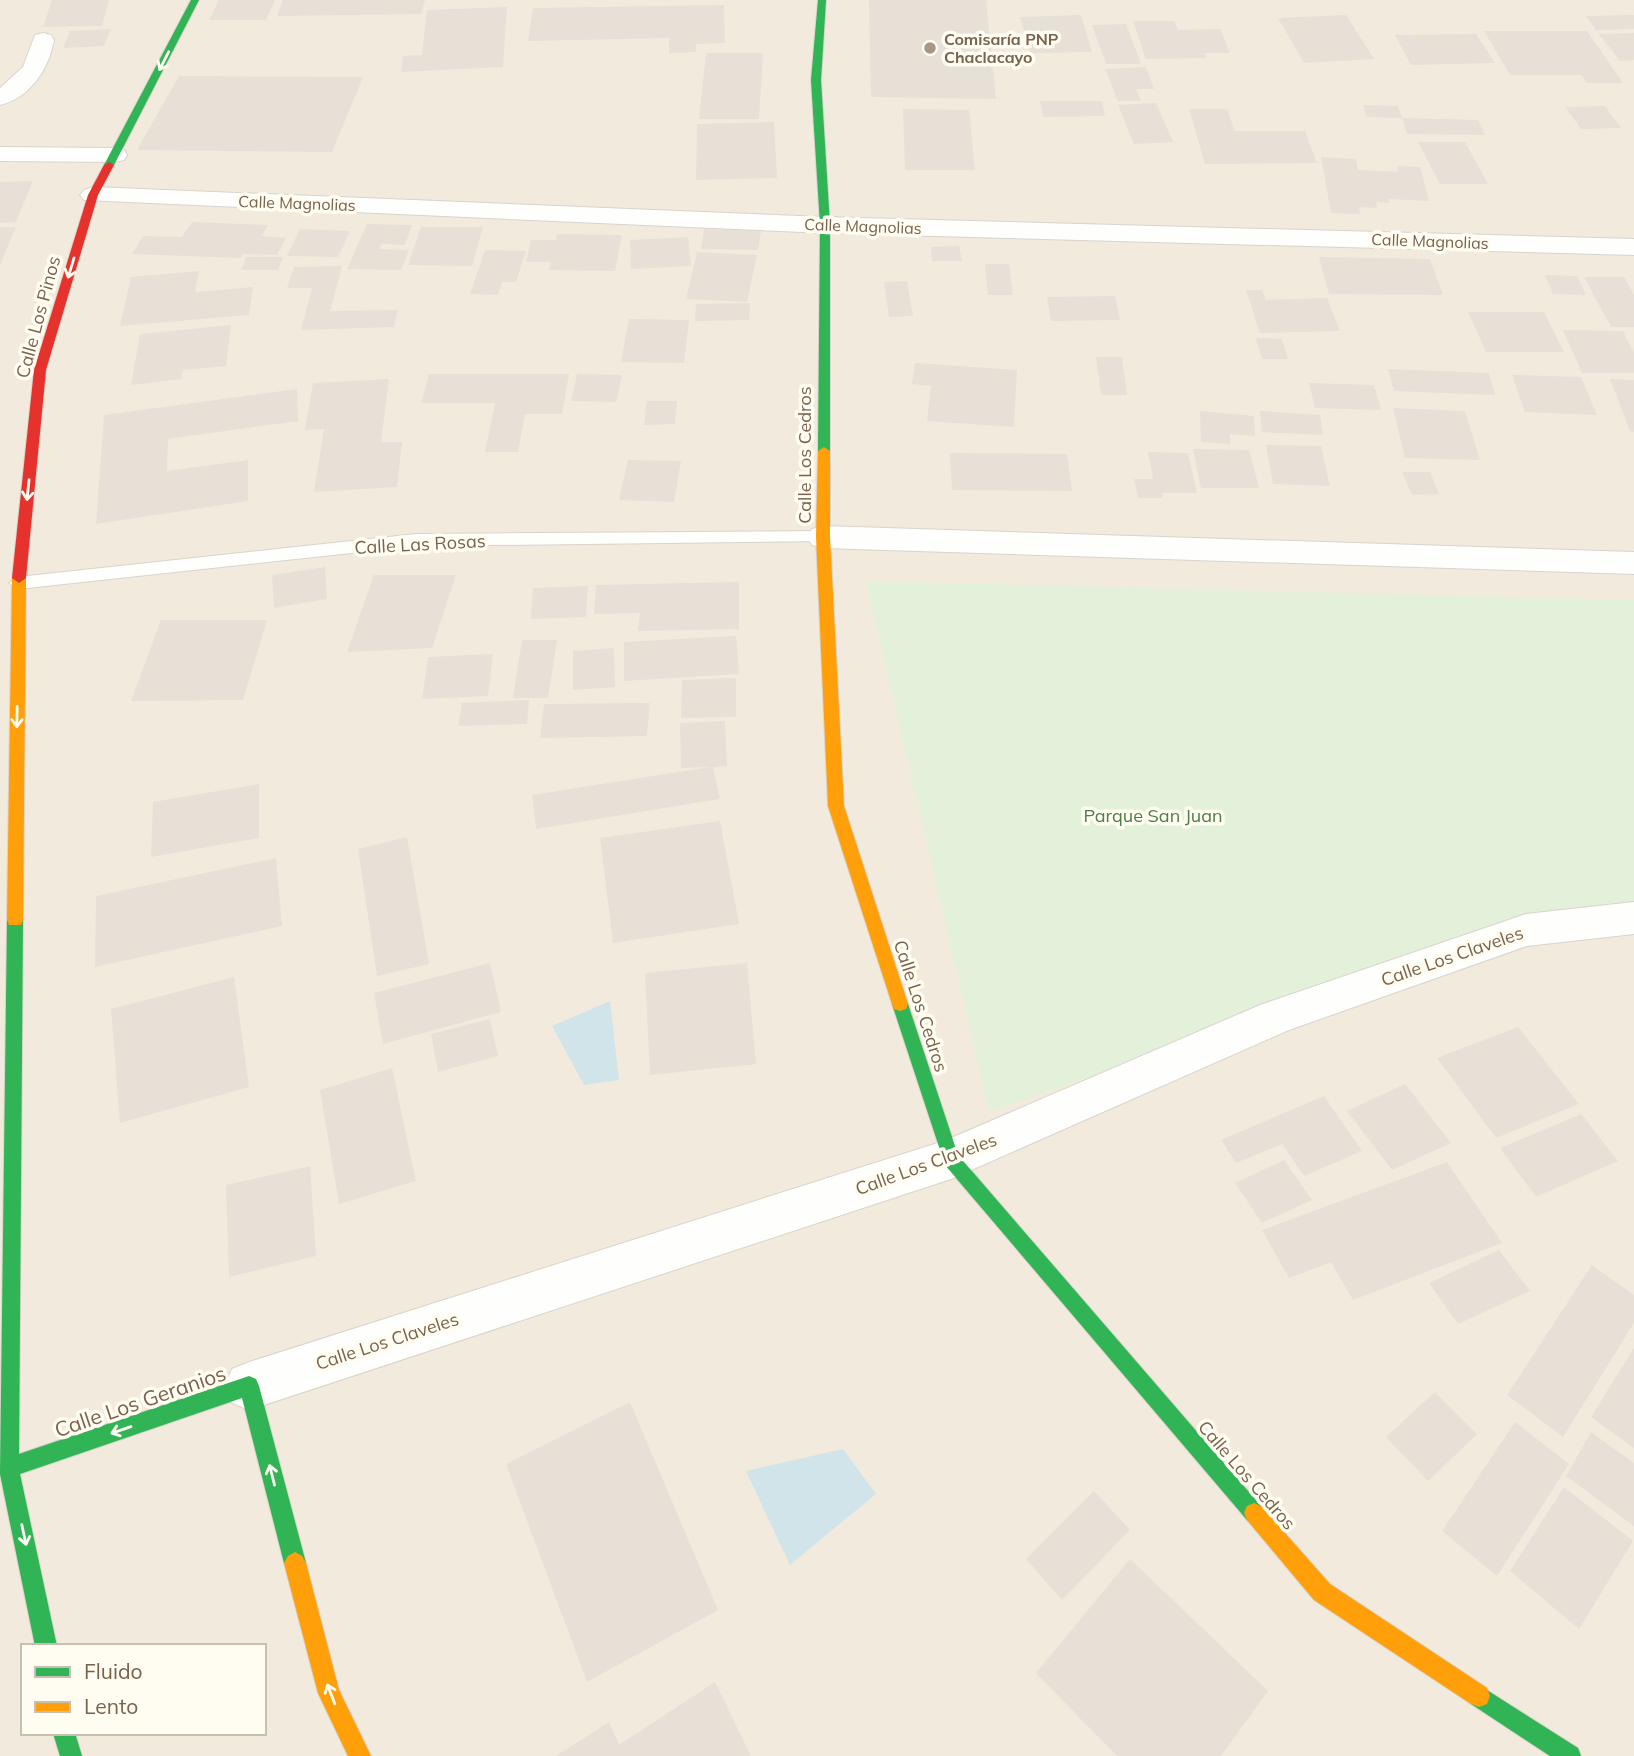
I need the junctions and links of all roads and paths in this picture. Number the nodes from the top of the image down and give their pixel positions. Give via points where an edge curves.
1 (195, 0) edge
2 (822, 0) edge
3 (44, 40) dead end
4 (0, 98) edge
5 (2, 154) edge
6 (115, 155) junction
7 (93, 195) junction
8 (825, 225) junction
9 (1634, 247) edge
10 (823, 537) junction
11 (1634, 563) edge
12 (18, 583) junction
13 (1634, 918) edge
14 (951, 1159) junction
15 (249, 1386) junction
16 (9, 1468) junction
17 (47, 1644) edge
18 (65, 1735) edge
19 (71, 1756) edge
20 (360, 1756) edge
21 (1570, 1756) edge

1 -> 6 street, Calle Los Pinos
2 - 8 street, Calle Los Cedros via 816,80
3 - 4 street via 40,62 15,90
5 - 6 street
6 - 7 street, Calle Los Pinos
7 - 8 street, Calle Magnolias
7 -> 12 street, Calle Los Pinos via 40,370
8 - 9 street, Calle Magnolias
8 - 10 street, Calle Los Cedros
10 - 11 street
10 - 12 lane, Calle Las Rosas via 416,540
10 - 14 street, Calle Los Cedros via 836,806
12 -> 16 street, Calle Los Pinos
13 - 14 street, Calle Los Claveles via 1526,930 1275,1017
14 - 15 street, Calle Los Claveles
14 - 21 street, Calle Los Cedros via 1322,1592
15 -> 16 street, Calle Los Geranios
20 -> 15 street, Calle Los Geranios via 329,1693
16 -> 17 street
18 - 19 street

